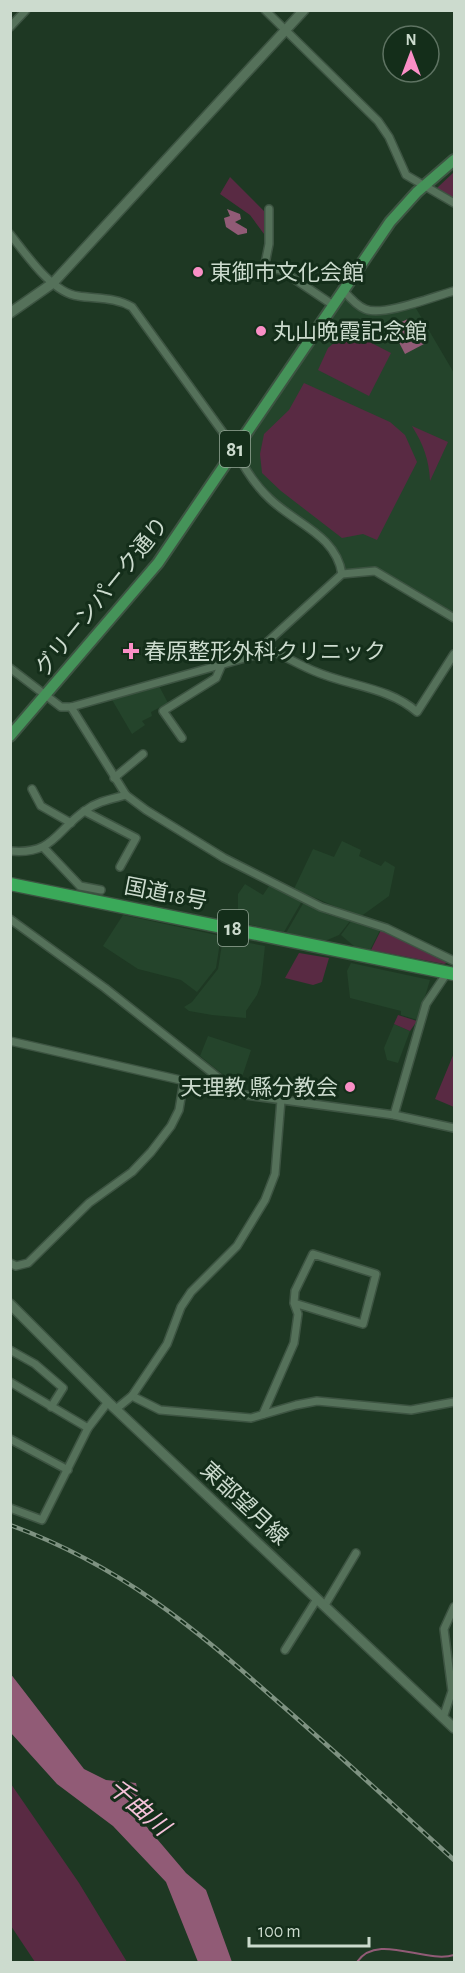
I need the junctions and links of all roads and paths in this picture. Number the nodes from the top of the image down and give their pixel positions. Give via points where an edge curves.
1 (27, 10) edge
2 (265, 10) edge
3 (304, 10) edge
4 (10, 27) edge
5 (285, 30) junction
6 (454, 160) edge
7 (424, 185) junction
8 (454, 203) edge
9 (268, 209) dead end
10 (10, 234) edge
11 (53, 283) junction
12 (343, 290) junction
13 (454, 291) edge
14 (333, 305) junction
15 (10, 313) edge
16 (235, 449) junction
17 (342, 574) junction
18 (454, 618) edge
19 (264, 648) junction
20 (454, 654) edge
21 (222, 664) junction
22 (10, 668) edge
23 (46, 695) junction
24 (71, 707) junction
25 (11, 734) edge
26 (182, 738) dead end
27 (142, 754) dead end
28 (114, 778) junction
29 (32, 789) dead end
30 (126, 795) junction
31 (84, 811) junction
32 (71, 822) junction
33 (44, 848) junction
34 (10, 851) edge
35 (120, 867) dead end
36 (10, 884) edge
37 (100, 890) dead end
38 (10, 919) edge
39 (453, 968) edge
40 (10, 1041) edge
41 (184, 1080) junction
42 (236, 1091) junction
43 (282, 1100) junction
44 (394, 1115) junction
45 (454, 1128) edge
46 (10, 1263) edge
47 (294, 1303) junction
48 (10, 1304) edge
49 (10, 1350) edge
50 (10, 1382) edge
51 (132, 1396) junction
52 (454, 1402) edge
53 (112, 1406) junction
54 (51, 1407) junction
55 (263, 1414) junction
56 (88, 1428) junction
57 (10, 1439) edge
58 (68, 1470) junction
59 (10, 1508) edge
60 (356, 1553) dead end
61 (321, 1602) junction
62 (454, 1607) edge
63 (285, 1650) dead end
64 (443, 1718) junction
65 (454, 1728) edge

1 - 4 street
2 - 5 street
3 - 5 main road
5 - 7 street via 370,112 389,137 402,170
5 - 11 main road
6 - 7 main road, グリーンパーク通り / 81
7 - 8 street
7 - 12 main road, グリーンパーク通り / 81 via 390,222
9 - 14 street via 265,264 281,270
10 - 11 street
11 - 15 main road
11 - 16 street via 75,296 122,301 132,307
12 - 13 street via 365,309 374,310
12 - 14 main road, グリーンパーク通り / 81
14 - 16 main road, グリーンパーク通り / 81
16 - 17 street via 248,474 270,500 332,547
16 - 23 main road, グリーンパーク通り / 81 via 158,563
17 - 18 street via 375,571
17 - 19 street
19 - 20 street via 315,672 362,684 408,704 417,712
19 - 21 street via 252,656
21 - 24 street
21 - 26 street via 216,678 163,711
22 - 23 street
23 - 24 street via 61,707
23 - 25 main road, グリーンパーク通り / 81
24 - 28 street
27 - 28 street
28 - 30 street
29 - 32 street via 41,806
30 - 31 street via 99,802
30 - 39 street via 255,874 321,907 386,928
31 - 32 street
31 - 35 street via 136,838
32 - 33 street
33 - 34 street via 28,853
33 - 37 street via 80,886
36 - 39 highway, 国道18号 / 18
38 - 42 street
39 - 44 street via 426,1004
40 - 41 street
41 - 42 street
41 - 46 street via 179,1110 171,1126 138,1165 89,1203 28,1263
42 - 43 street
43 - 44 street
43 - 51 street via 275,1174 265,1200 237,1246 191,1292 167,1344
44 - 45 street
47 - 47 street via 295,1291 313,1254 376,1274 363,1324
47 - 55 street via 298,1314 294,1343
48 - 53 main road, 東部望月線
49 - 54 street via 35,1364 63,1388
50 - 54 street
51 - 53 street
51 - 55 street via 160,1410 251,1418
52 - 55 street via 411,1410 317,1401
53 - 56 street
53 - 61 main road, 東部望月線
54 - 56 street
56 - 58 street
57 - 58 street
58 - 59 street via 42,1520
60 - 61 street
61 - 63 street
61 - 64 main road, 東部望月線
62 - 64 street via 444,1629 452,1691
64 - 65 main road, 東部望月線

